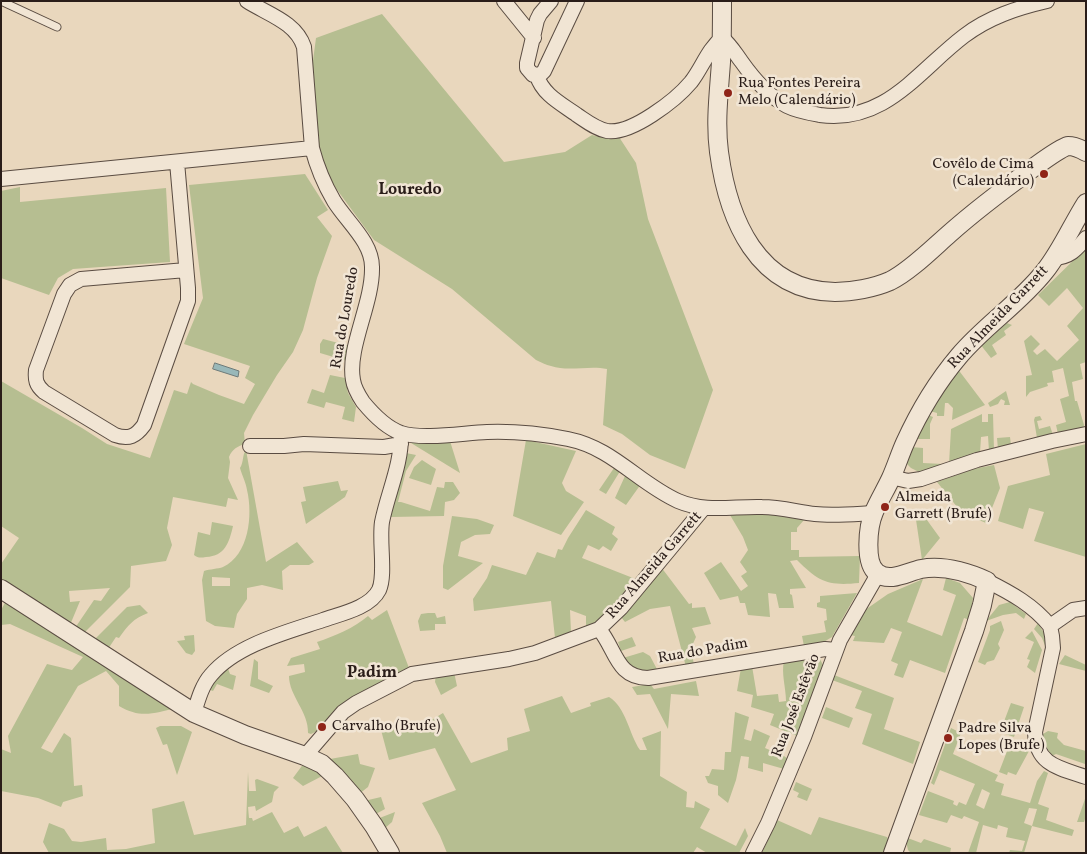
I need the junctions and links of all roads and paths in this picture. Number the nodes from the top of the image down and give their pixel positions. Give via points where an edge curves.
1 (247, 1) edge
2 (504, 1) edge
3 (551, 1) edge
4 (577, 1) edge
5 (722, 1) edge
6 (1047, 1) edge
7 (1, 2) edge
8 (57, 27) dead end
9 (722, 38) junction
10 (534, 39) junction
11 (553, 50) junction
12 (537, 76) junction
13 (1086, 139) edge
14 (1068, 146) junction
15 (312, 148) junction
16 (1086, 152) edge
17 (177, 162) junction
18 (1, 179) edge
19 (1086, 203) edge
20 (1086, 238) edge
21 (1054, 258) junction
22 (186, 270) junction
23 (1086, 434) edge
24 (401, 439) junction
25 (250, 446) dead end
26 (891, 477) junction
27 (703, 509) junction
28 (873, 513) junction
29 (878, 574) junction
30 (987, 581) junction
31 (1, 589) edge
32 (1086, 608) edge
33 (1050, 626) junction
34 (600, 629) junction
35 (836, 650) junction
36 (194, 713) junction
37 (305, 756) junction
38 (1086, 777) edge
39 (755, 849) edge
40 (390, 853) edge
41 (893, 853) edge

1 - 15 street, Rua do Louredo via 289,25 302,39
2 - 10 street
3 - 10 street via 540,14
4 - 11 street
5 - 9 street
6 - 9 street via 982,24 890,100 871,110 850,115 807,113 788,106 767,92
7 - 8 lane
9 - 12 street via 692,81 677,96 638,122 616,131 592,125 550,96
9 - 14 street via 717,127 729,201 742,232 764,265 801,288 838,292 890,280 984,203
10 - 11 street
10 - 12 street via 527,68
11 - 12 street via 544,71
13 - 14 street
14 - 16 street
15 - 17 street
15 - 24 street, Rua do Louredo via 334,201 363,240 371,257 370,294 355,349 353,383 370,410
17 - 18 street
17 - 22 street
19 - 21 street, Rua Almeida Garrett
20 - 21 street via 1068,256
21 - 26 street, Rua Almeida Garrett via 1037,280 954,362 920,412
22 - 22 street via 185,313 144,425 132,438 115,435 39,388 36,370 70,285 81,279
23 - 26 street via 977,460 921,479 908,481
24 - 25 street via 384,447
24 - 27 street, Rua do Louredo via 506,432 577,441 604,452 666,495
24 - 36 street via 400,457 382,525 382,579 376,595 354,609 268,639 224,663 204,685
26 - 28 street, Rua Almeida Garrett
27 - 28 street, Rua Almeida Garrett via 762,507 826,514
27 - 34 street, Rua Almeida Garrett
28 - 29 street via 869,560
29 - 30 street via 886,577 920,570 950,570
29 - 35 street, Rua José Estêvão
30 - 33 street via 1022,600
30 - 41 street via 974,631
31 - 36 street
32 - 33 street via 1073,610
33 - 38 street via 1053,648 1035,745 1041,756 1052,765
34 - 35 street, Rua do Padim via 621,666 637,678 825,649
34 - 37 street, Rua Almeida Garrett via 535,653 412,674 344,712
35 - 39 street, Rua José Estêvão via 804,737
36 - 37 street
37 - 40 street via 336,776

